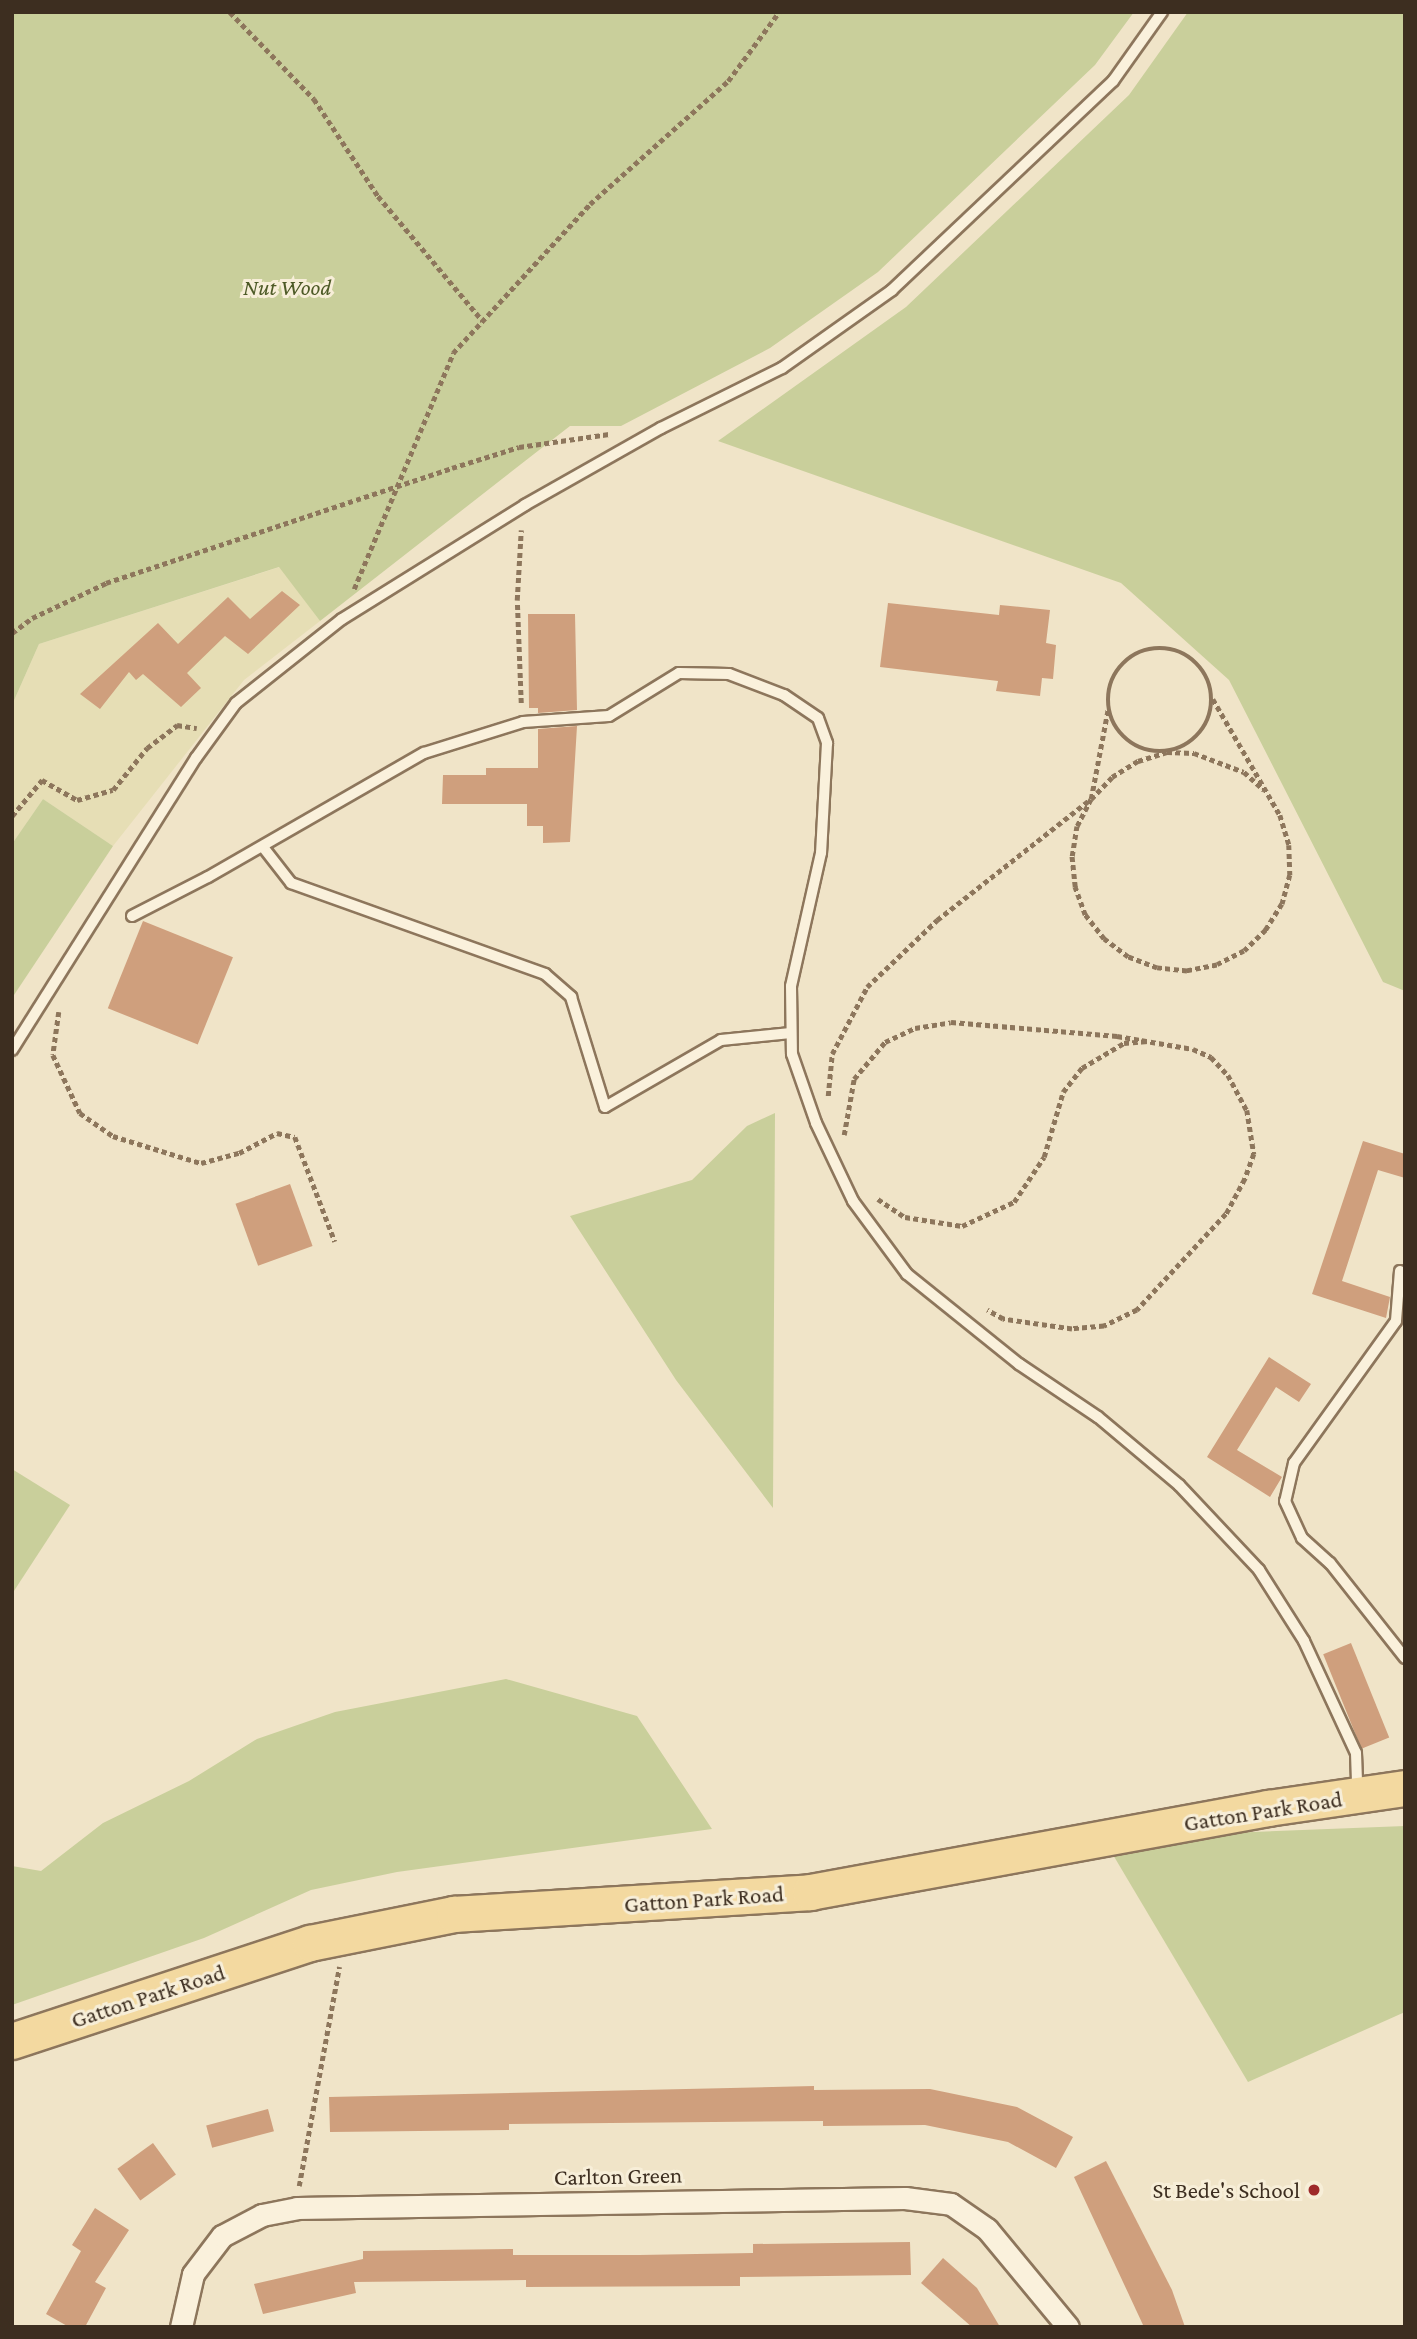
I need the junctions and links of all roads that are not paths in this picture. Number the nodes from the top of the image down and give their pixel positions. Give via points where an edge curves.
1 (1162, 12) edge
2 (263, 847) junction
3 (132, 916) dead end
4 (791, 1033) junction
5 (12, 1050) edge
6 (1400, 1271) dead end
7 (1405, 1658) edge
8 (1405, 1788) edge
9 (1357, 1795) junction
10 (12, 2041) edge
11 (181, 2327) edge
12 (1068, 2327) edge

1 - 5 lane via 1113,81 892,290 782,368 661,428 525,505 342,619 236,704
2 - 3 lane
2 - 4 lane via 291,883 545,974 571,997 604,1107 721,1040
2 - 4 lane via 424,753 523,722 609,716 679,673 729,674 784,695 818,718 827,743 821,853 791,986
4 - 9 lane via 792,1054 816,1123 853,1201 907,1274 1019,1364 1108,1425 1179,1485 1259,1570 1304,1641 1356,1753
6 - 7 lane via 1396,1321 1294,1463 1285,1501 1302,1538 1339,1573
8 - 9 main road, Gatton Park Road
9 - 10 main road, Gatton Park Road via 810,1892 454,1914 310,1943
11 - 12 street, Carlton Green via 193,2274 222,2236 262,2215 297,2208 905,2198 951,2204 987,2229

